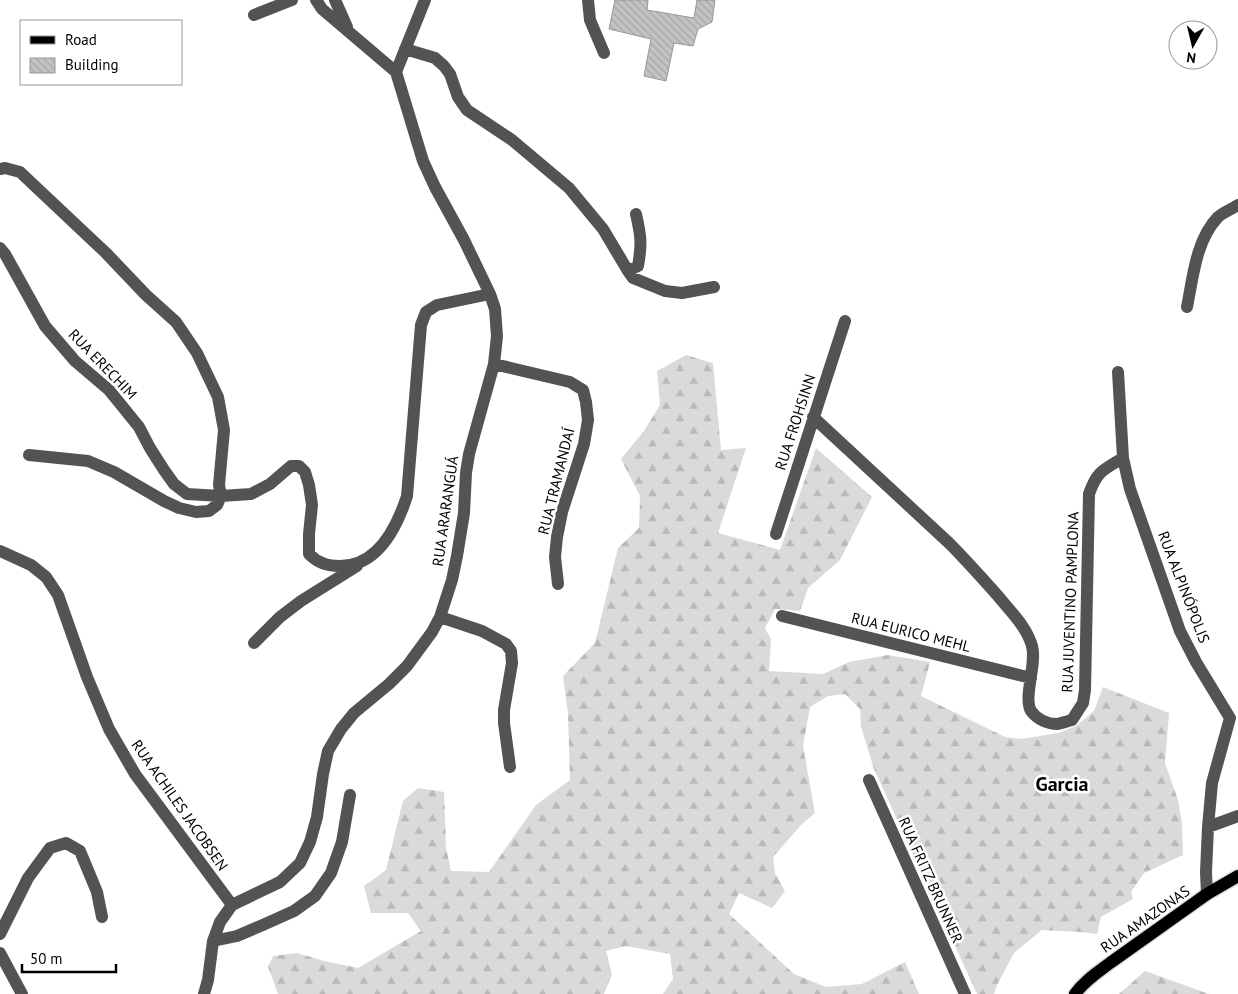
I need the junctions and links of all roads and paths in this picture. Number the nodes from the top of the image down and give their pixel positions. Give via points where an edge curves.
1 (292, 0) edge
2 (316, 0) edge
3 (335, 0) edge
4 (425, 0) edge
5 (588, 0) edge
6 (254, 15) dead end
7 (349, 32) junction
8 (405, 49) junction
9 (604, 53) dead end
10 (396, 72) junction
11 (0, 169) edge
12 (1238, 205) edge
13 (636, 214) dead end
14 (0, 248) edge
15 (628, 272) junction
16 (714, 287) dead end
17 (490, 294) junction
18 (1187, 307) dead end
19 (845, 321) dead end
20 (494, 364) junction
21 (1118, 372) dead end
22 (814, 417) junction
23 (29, 456) dead end
24 (1123, 458) junction
25 (221, 496) junction
26 (776, 534) dead end
27 (0, 551) edge
28 (363, 562) junction
29 (558, 584) dead end
30 (782, 616) dead end
31 (440, 617) junction
32 (254, 643) dead end
33 (1031, 678) junction
34 (1235, 717) edge
35 (510, 767) dead end
36 (869, 780) dead end
37 (350, 795) dead end
38 (1238, 816) edge
39 (1208, 827) junction
40 (1238, 876) edge
41 (1208, 894) junction
42 (232, 905) junction
43 (102, 917) dead end
44 (0, 934) edge
45 (213, 941) junction
46 (0, 953) edge
47 (22, 994) edge
48 (204, 994) edge
49 (965, 994) edge
50 (1075, 994) edge

1 - 6 street
2 - 7 street
3 - 7 street
4 - 8 street
5 - 9 street via 590,20
7 - 10 street
8 - 10 street
8 - 15 street via 435,58 450,74 458,98 467,110 512,140 569,188 602,229
10 - 17 street, RUA ARARANGUÁ via 423,161
11 - 25 street via 20,172 176,322 197,353 218,397 224,430
12 - 18 street via 1219,216 1205,235
13 - 15 street via 641,248 638,266
14 - 25 street, RUA ERECHIM via 45,326 75,361 109,390 139,427 174,484 187,494
15 - 16 street via 633,278 665,291 682,293
17 - 20 street, RUA ARARANGUÁ via 497,336
17 - 28 street via 437,305 426,312 421,325 407,496 401,515 387,538
19 - 22 street, RUA FROHSINN
20 - 29 street, RUA TRAMANDAÍ via 570,382 583,390 588,420 557,537
20 - 31 street, RUA ARARANGUÁ via 469,454 458,556
21 - 24 street, RUA ALPINÓPOLIS
22 - 26 street, RUA FROHSINN
22 - 33 street, RUA JUVENTINO PAMPLONA via 949,543 1015,616 1033,647
23 - 25 street via 88,461 164,501 196,512 217,505
24 - 33 street, RUA JUVENTINO PAMPLONA via 1102,471 1094,480 1089,494 1085,690 1083,704 1072,720 1057,724 1041,721 1031,710
24 - 34 street, RUA ALPINÓPOLIS via 1130,489 1180,631 1196,662
25 - 28 street, RUA ERECHIM via 250,494 270,484 291,466 299,466 305,472 312,505 308,554 330,566
27 - 42 street, RUA ACHILES JACOBSEN via 31,565 46,577 58,595 109,729 135,774
28 - 32 street via 302,600
30 - 33 street, RUA EURICO MEHL
31 - 35 street via 482,631 506,644 511,651 504,710
31 - 42 street, RUA ARARANGUÁ via 407,666 354,713 328,751 317,817 300,863 280,882
34 - 39 street, RUA ALPINÓPOLIS via 1212,783
36 - 49 street, RUA FRITZ BRUNNER
37 - 45 street via 342,842 331,873 316,896 294,911 258,927
38 - 39 street
39 - 41 street, RUA ALPINÓPOLIS
40 - 41 main road, RUA AMAZONAS
41 - 50 main road, RUA AMAZONAS via 1095,974
42 - 45 street via 220,922
43 - 44 street via 97,892 80,851 66,843 50,848 28,878
45 - 48 street
46 - 47 street

